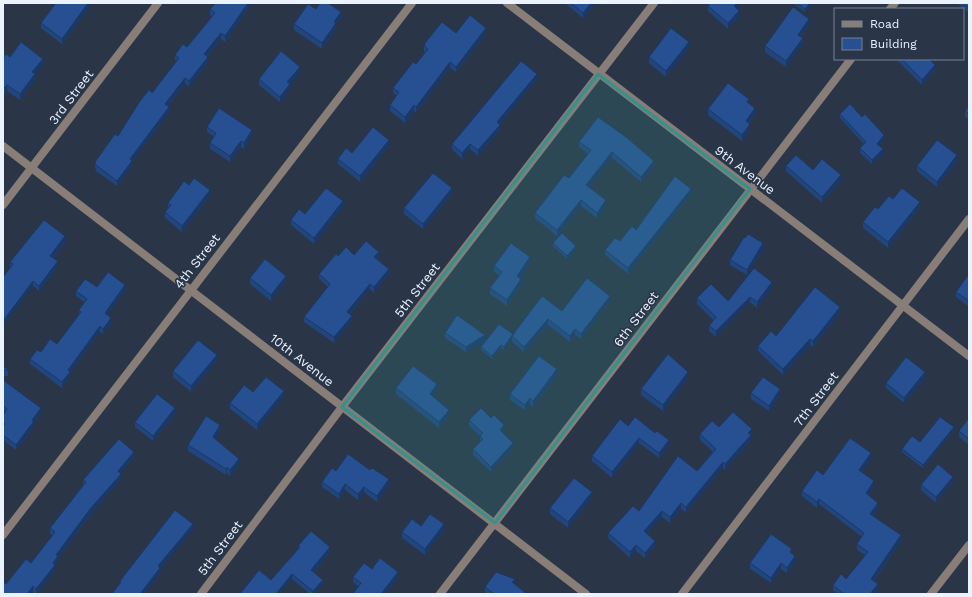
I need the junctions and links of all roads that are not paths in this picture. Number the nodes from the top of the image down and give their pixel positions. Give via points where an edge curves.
1 (158, 3) edge
2 (412, 3) edge
3 (507, 3) edge
4 (654, 3) edge
5 (850, 60) edge
6 (598, 74) junction
7 (3, 146) edge
8 (32, 168) junction
9 (750, 189) junction
10 (3, 205) edge
11 (969, 219) edge
12 (191, 289) junction
13 (902, 305) junction
14 (969, 356) edge
15 (342, 406) junction
16 (494, 523) junction
17 (3, 535) edge
18 (969, 545) edge
19 (201, 594) edge
20 (440, 594) edge
21 (586, 594) edge
22 (682, 594) edge
23 (931, 594) edge

1 - 8 street, 3rd Street
2 - 12 street, 4th Street
3 - 6 street, 9th Avenue
4 - 6 street, 5th Street
5 - 9 street, 6th Street
6 - 9 street, 9th Avenue
6 - 15 street, 5th Street
7 - 8 street, 10th Avenue
8 - 10 street, 3rd Street
8 - 12 street, 10th Avenue
9 - 13 street, 9th Avenue
9 - 16 street, 6th Street
11 - 13 street, 7th Street
12 - 15 street, 10th Avenue
12 - 17 street, 4th Street
13 - 14 street, 9th Avenue
13 - 22 street, 7th Street
15 - 16 street, 10th Avenue
15 - 19 street, 5th Street
16 - 20 street, 6th Street
16 - 21 street, 10th Avenue
18 - 23 street

